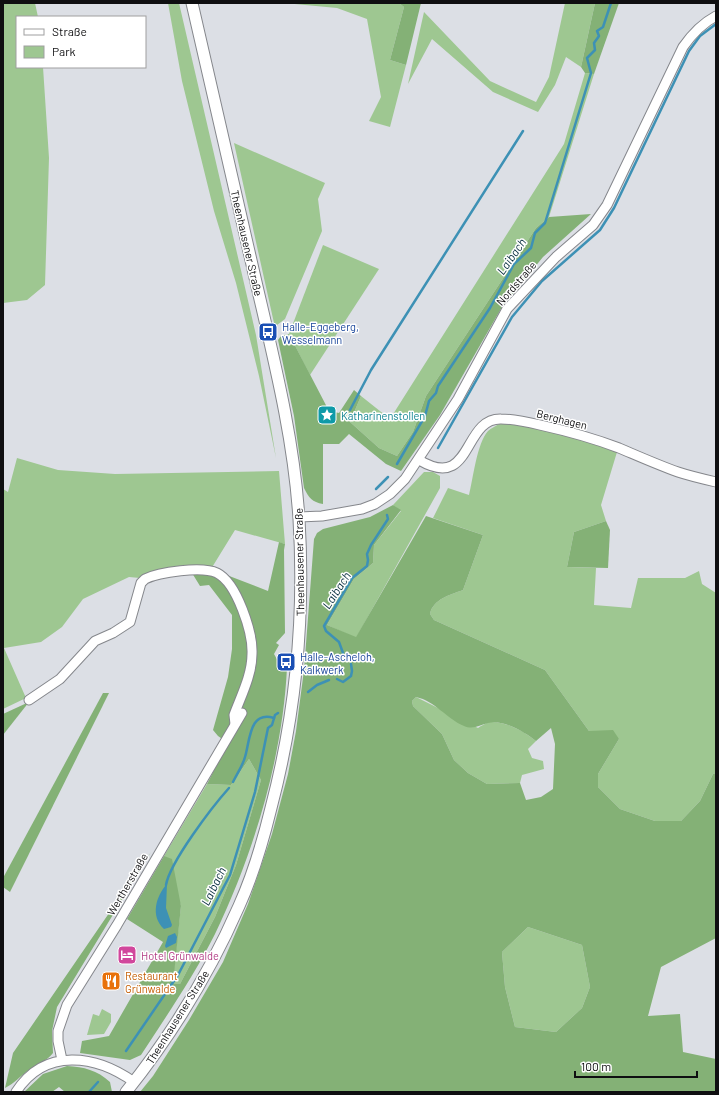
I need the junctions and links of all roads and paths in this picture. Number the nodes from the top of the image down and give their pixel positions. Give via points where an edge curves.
1 (192, 3) edge
2 (716, 16) edge
3 (419, 460) junction
4 (716, 482) edge
5 (299, 517) junction
6 (29, 700) dead end
7 (242, 713) dead end
8 (235, 724) junction
9 (62, 1060) junction
10 (134, 1082) junction
11 (16, 1092) edge
12 (126, 1092) edge

1 - 5 main road, Theenhausener Straße via 268,332 286,426
2 - 3 street, Nordstraße via 694,32 683,47 607,205 593,225 556,257 507,309 458,399
3 - 4 street, Berghagen via 437,468 448,468 464,455 485,425 499,419 517,420 571,432 678,472
3 - 5 street, Nordstraße via 395,489 375,504 362,509 322,516
5 - 10 main road, Theenhausener Straße via 302,588 299,642 289,730 264,836 240,904 220,947 196,990
6 - 8 street, Wertherstraße via 60,679 95,641 130,622 145,579 169,572 208,571 223,578 238,600 251,643 251,665 234,715
7 - 8 street, Wertherstraße
8 - 9 street, Wertherstraße via 67,1005 58,1031
9 - 10 street via 88,1060 124,1075
9 - 11 street via 34,1073
10 - 12 main road, Theenhausener Straße

